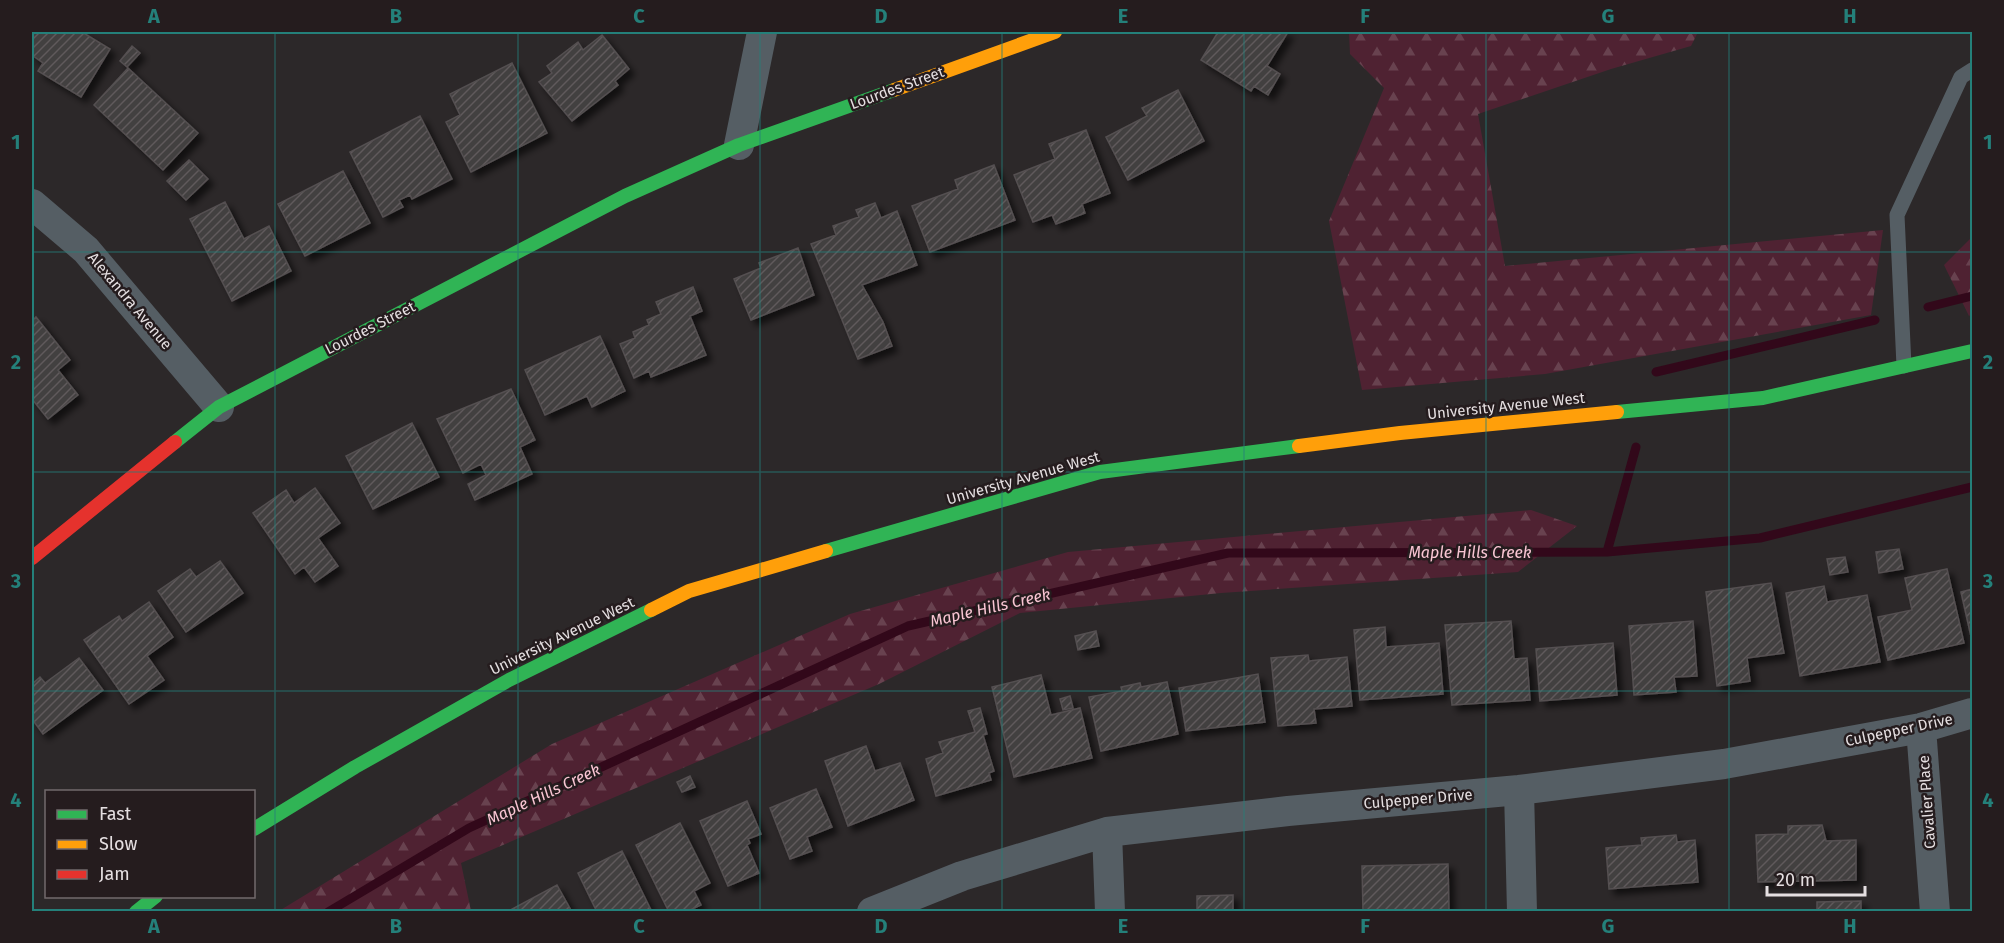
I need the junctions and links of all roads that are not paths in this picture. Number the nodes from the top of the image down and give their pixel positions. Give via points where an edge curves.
1 (762, 32) edge
2 (1055, 32) edge
3 (1972, 70) edge
4 (739, 145) junction
5 (32, 204) edge
6 (1972, 351) edge
7 (1904, 366) junction
8 (219, 407) junction
9 (32, 558) edge
10 (1972, 713) edge
11 (1921, 728) junction
12 (1519, 790) junction
13 (255, 828) edge
14 (1107, 832) junction
15 (155, 898) edge
16 (136, 912) edge
17 (872, 912) edge
18 (1110, 912) edge
19 (1522, 912) edge
20 (1935, 912) edge

1 - 4 street
2 - 4 main road, Lourdes Street
3 - 7 lane via 1961,77 1897,215
4 - 8 main road, Lourdes Street via 625,196
5 - 8 street, Alexandra Avenue via 86,250
6 - 7 main road, University Avenue West
7 - 13 main road, University Avenue West via 1763,398 1400,433 1100,472 689,591 509,680
8 - 9 main road, Lourdes Street
10 - 11 street, Culpepper Drive
11 - 12 street, Culpepper Drive via 1724,764
11 - 20 street, Cavalier Place
12 - 14 street, Culpepper Drive
12 - 19 street
14 - 17 street, Culpepper Drive via 962,876
14 - 18 street
15 - 16 main road

